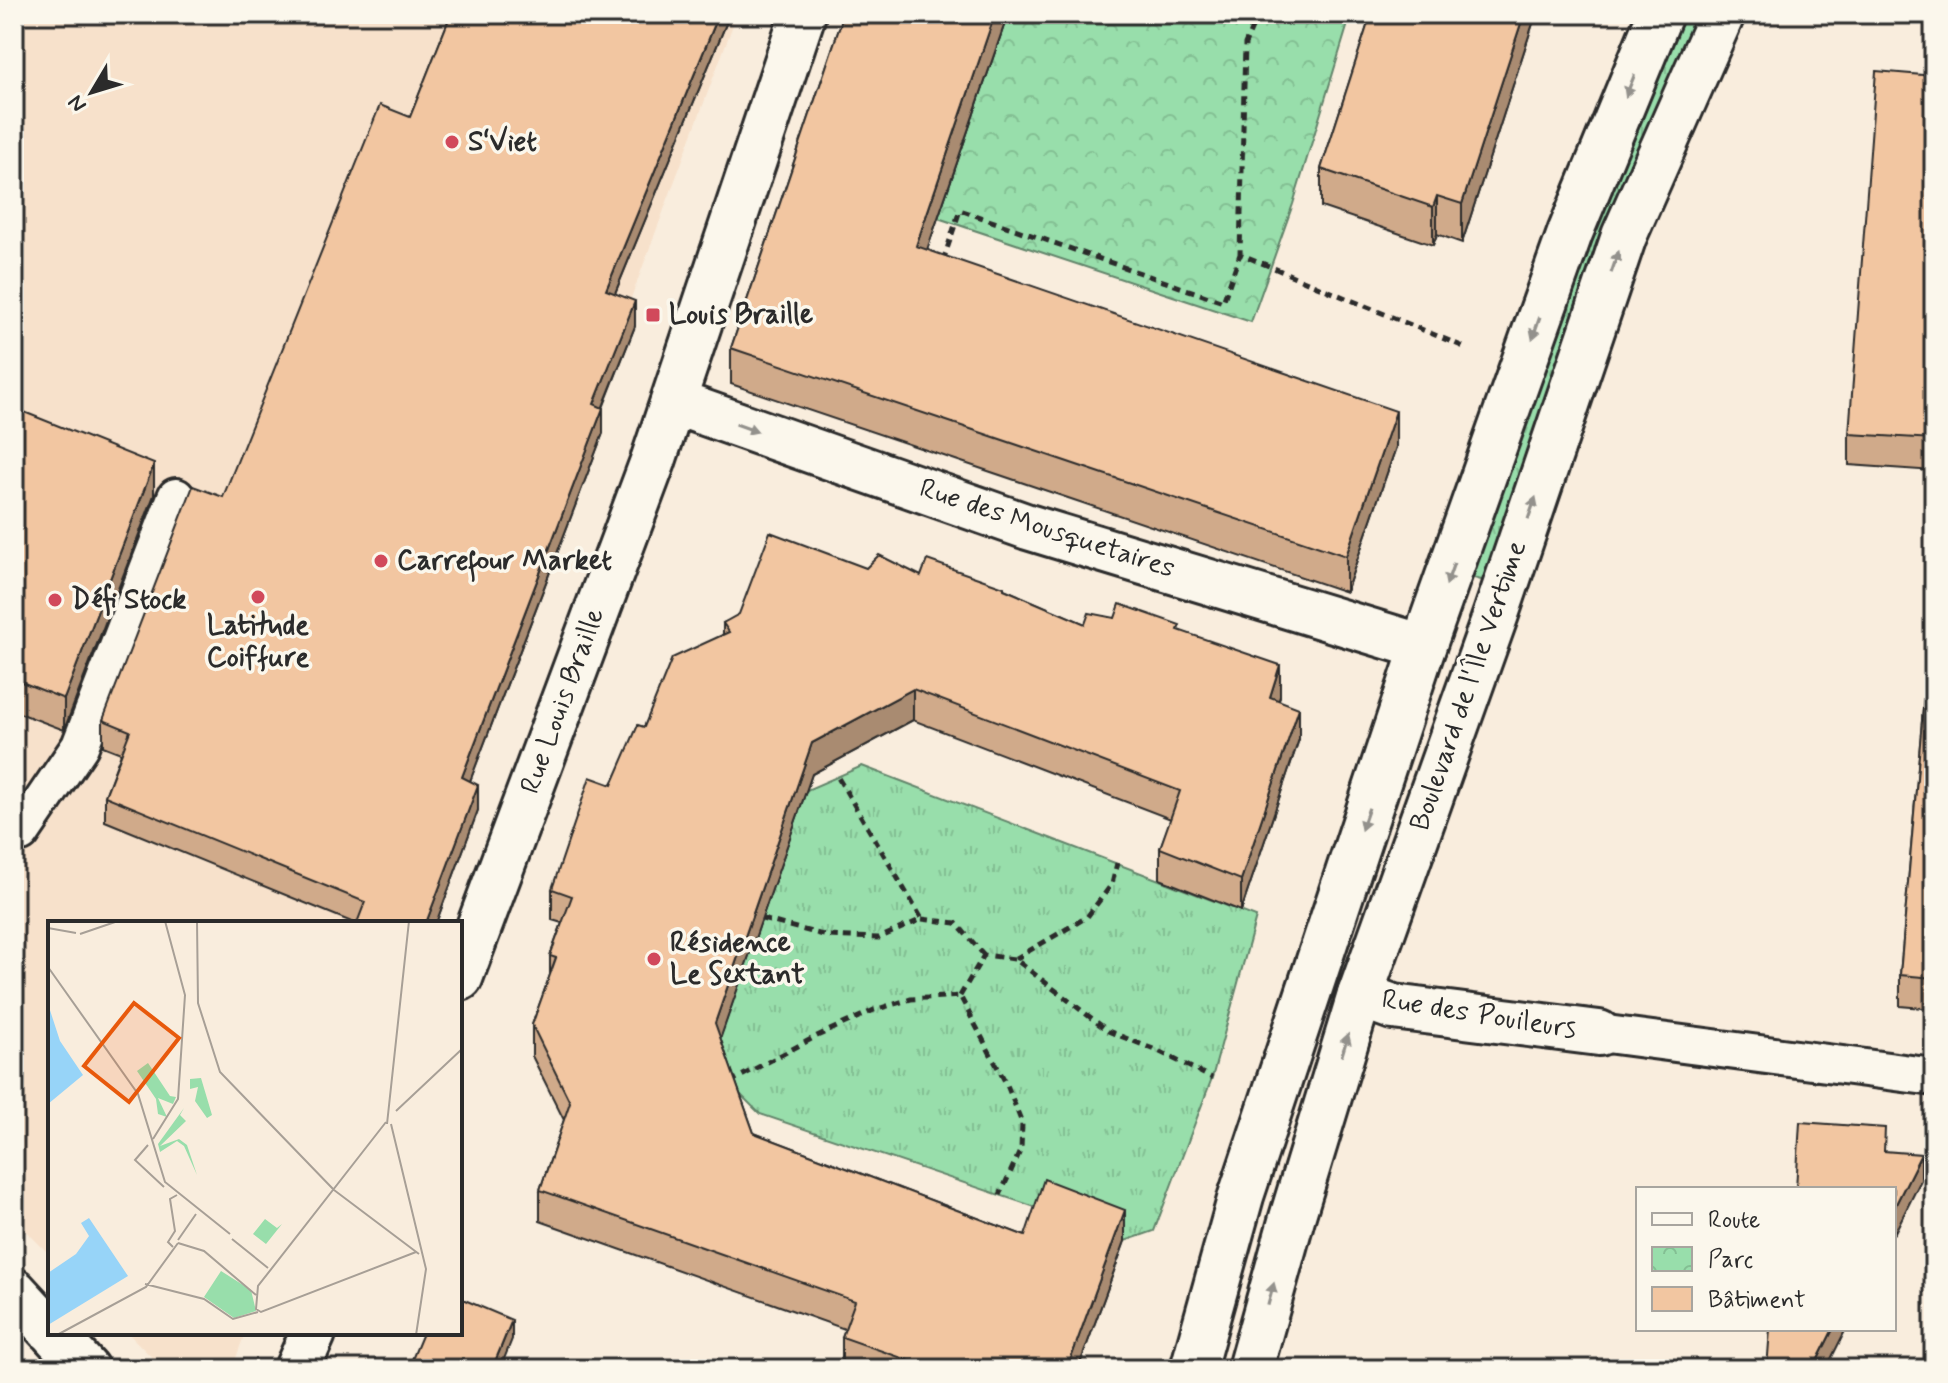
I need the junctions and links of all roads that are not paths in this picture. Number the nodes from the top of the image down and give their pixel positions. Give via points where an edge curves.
1 (803, 14) edge
2 (1660, 14) edge
3 (1722, 14) edge
4 (674, 402) junction
5 (176, 497) dead end
6 (1423, 647) junction
7 (21, 833) dead end
8 (462, 973) edge
9 (1360, 995) junction
10 (1599, 1033) joint
11 (1934, 1077) edge
12 (14, 1291) edge
13 (48, 1329) edge
14 (54, 1335) edge
15 (312, 1335) edge
16 (86, 1369) edge
17 (297, 1369) edge
18 (1193, 1369) edge
19 (1250, 1369) edge

1 - 4 main road, Rue Louis Braille
2 -> 6 main road, Boulevard de l'Île Vertime via 1570,233
9 -> 3 main road, Boulevard de l'Île Vertime via 1624,236
4 -> 6 main road, Rue des Mousquetaires via 1028,527
4 - 8 main road, Rue Louis Braille
5 - 7 lane via 80,746
6 -> 18 main road, Boulevard de l'Île Vertime via 1241,1196
9 - 10 main road, Rue des Pouileurs via 1393,1007
19 -> 9 main road, Boulevard de l'Île Vertime
10 - 11 lane
12 - 13 main road
14 - 16 main road
15 - 17 main road

